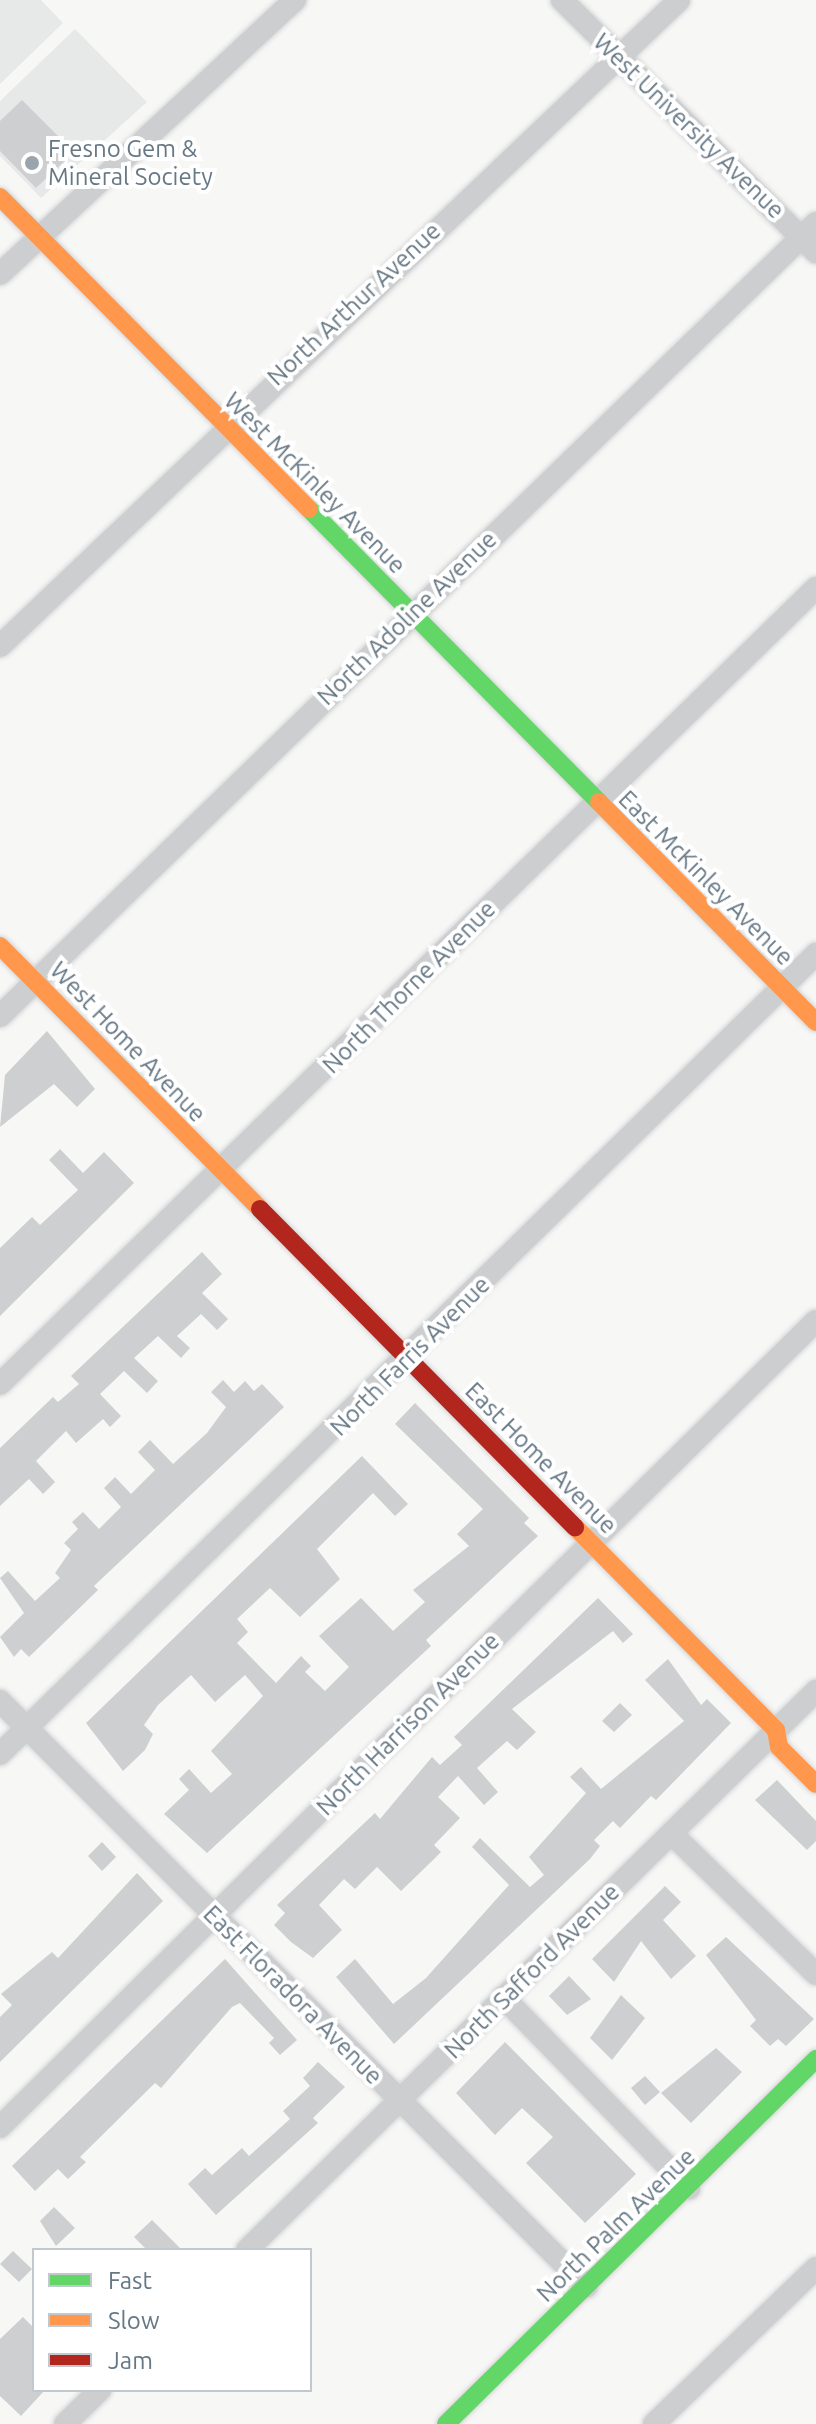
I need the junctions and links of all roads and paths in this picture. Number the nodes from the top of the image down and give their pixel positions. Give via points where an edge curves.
1 (295, 0) edge
2 (562, 0) edge
3 (679, 0) edge
4 (618, 58) junction
5 (0, 197) edge
6 (38, 236) junction
7 (811, 237) edge
8 (0, 274) edge
9 (224, 426) junction
10 (816, 588) edge
11 (411, 614) junction
12 (0, 646) edge
13 (596, 802) junction
14 (0, 946) edge
15 (816, 954) edge
16 (35, 982) junction
17 (781, 987) junction
18 (0, 1016) edge
19 (816, 1022) edge
20 (222, 1172) junction
21 (816, 1321) edge
22 (410, 1358) junction
23 (0, 1384) edge
24 (590, 1540) junction
25 (816, 1691) edge
26 (0, 1701) edge
27 (26, 1729) junction
28 (776, 1730) junction
29 (0, 1754) edge
30 (816, 1784) edge
31 (673, 1835) junction
32 (216, 1919) junction
33 (816, 1974) edge
34 (503, 1997) junction
35 (816, 2059) edge
36 (402, 2102) junction
37 (0, 2127) edge
38 (689, 2188) junction
39 (249, 2248) edge
40 (816, 2268) edge
41 (587, 2287) junction
42 (98, 2392) edge
43 (65, 2424) edge
44 (446, 2424) edge
45 (654, 2424) edge

1 - 6 street
2 - 4 street, West University Avenue
3 - 4 street, North Arthur Avenue
4 - 7 street, West University Avenue
4 - 9 street, North Arthur Avenue
5 - 6 main road, West McKinley Avenue
6 - 8 street
6 - 9 main road, West McKinley Avenue
7 - 11 street, North Adoline Avenue
9 - 11 main road, West McKinley Avenue
9 - 12 street, North Arthur Avenue
10 - 13 street, North Thorne Avenue
11 - 13 main road, West McKinley Avenue
11 - 16 street, North Adoline Avenue
13 - 17 main road, East McKinley Avenue
13 - 20 street, North Thorne Avenue
14 - 16 main road, West Home Avenue
15 - 17 street, North Farris Avenue
16 - 18 street, North Adoline Avenue
16 - 20 main road, West Home Avenue
17 - 19 main road, East McKinley Avenue
17 - 22 street, North Farris Avenue
20 - 22 main road, East Home Avenue
20 - 23 street, North Thorne Avenue
21 - 24 street, North Harrison Avenue
22 - 24 main road, East Home Avenue
22 - 27 street, North Farris Avenue
24 - 28 main road, East Home Avenue
24 - 32 street, North Harrison Avenue
25 - 28 street, North Safford Avenue
26 - 27 street, East Floradora Avenue
27 - 29 street, North Farris Avenue
27 - 32 street, East Floradora Avenue
28 - 30 main road, East Home Avenue via 779,1747
28 - 31 street, North Safford Avenue
31 - 33 street
31 - 34 street, North Safford Avenue
32 - 36 street, East Floradora Avenue
32 - 37 street, North Harrison Avenue
34 - 36 street, North Safford Avenue
34 - 38 street
35 - 38 main road, North Palm Avenue
36 - 39 street, North Safford Avenue
36 - 41 street, East Floradora Avenue
38 - 41 main road, North Palm Avenue
40 - 45 street
41 - 44 main road, North Palm Avenue
42 - 43 street

